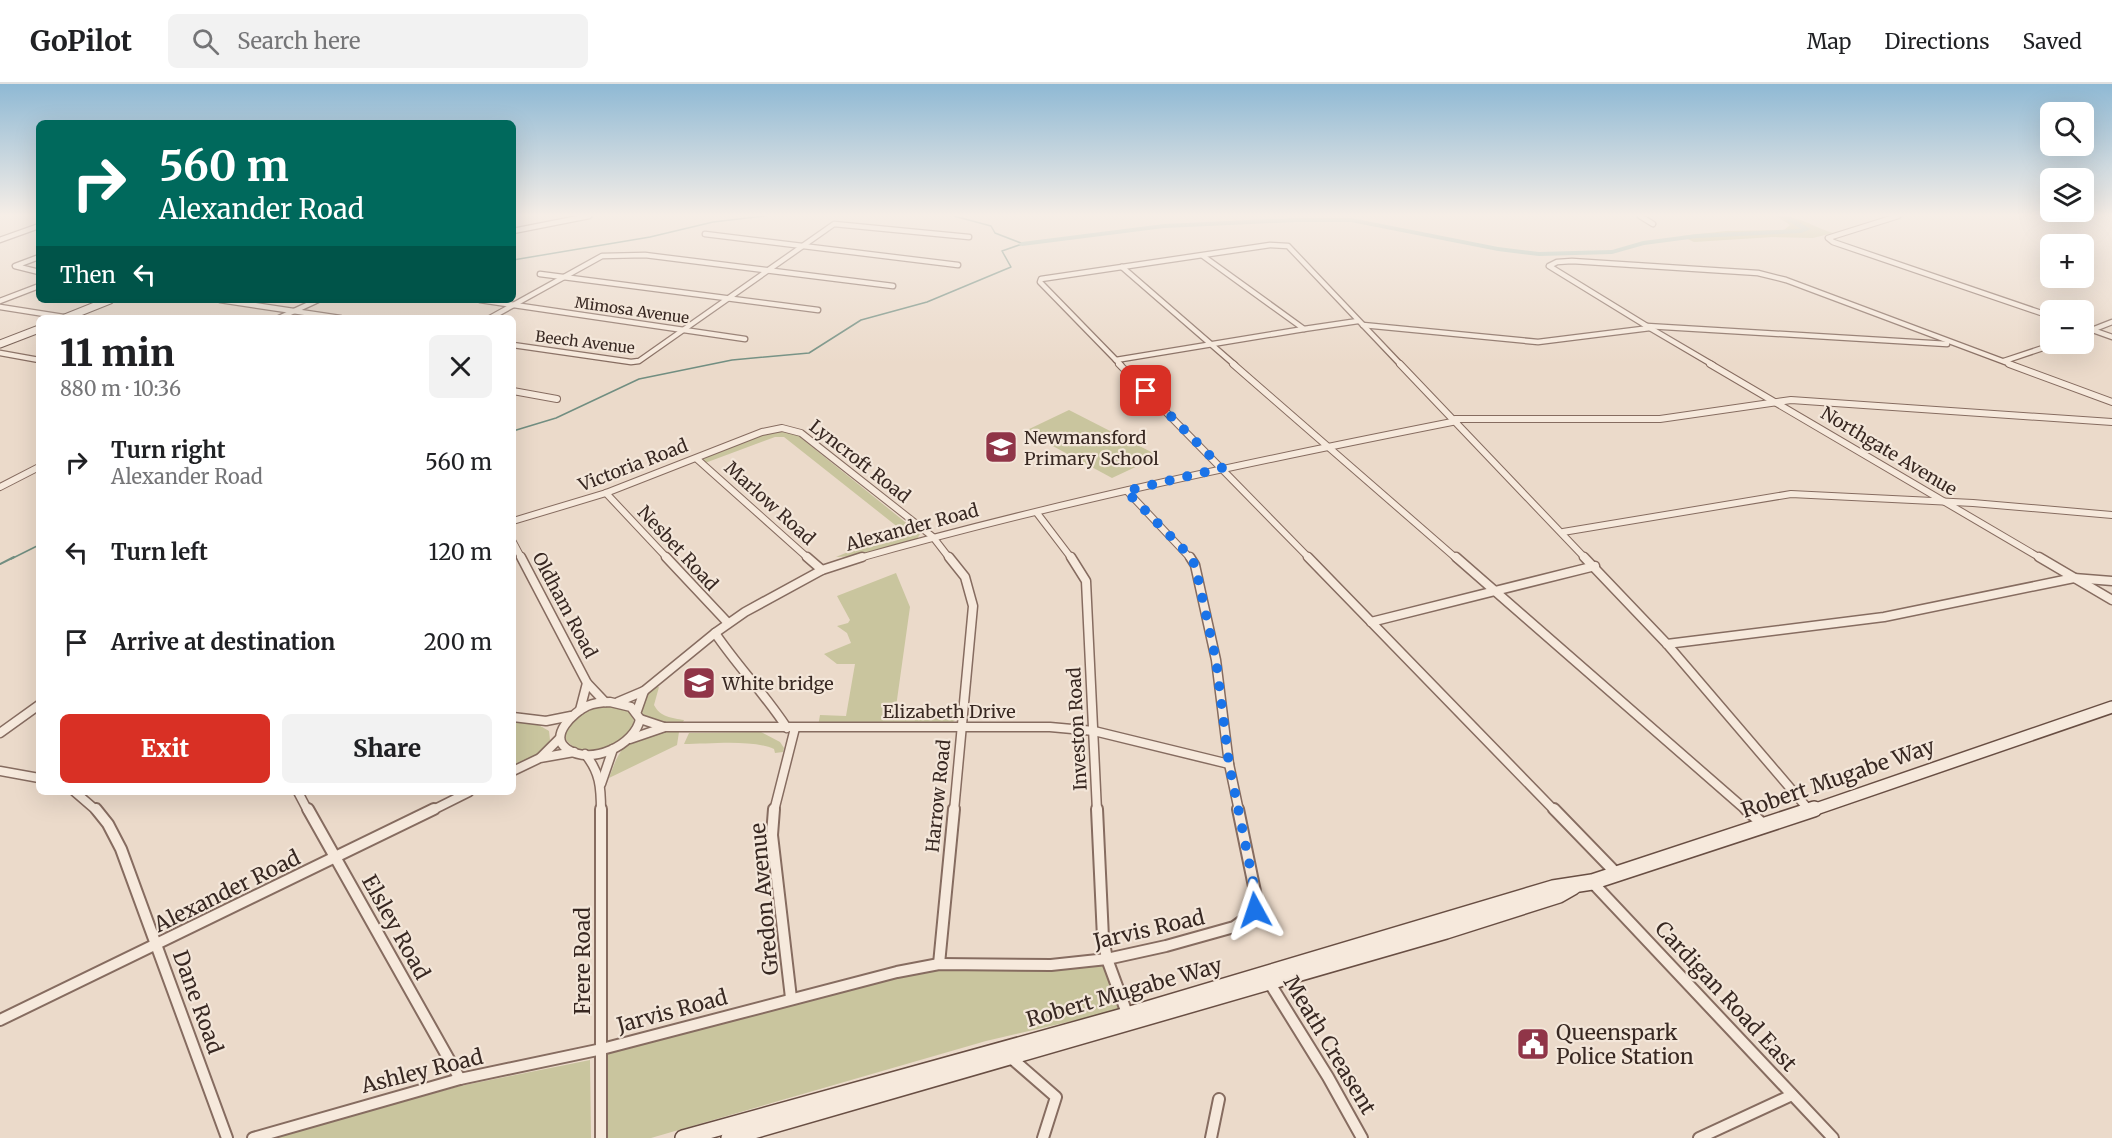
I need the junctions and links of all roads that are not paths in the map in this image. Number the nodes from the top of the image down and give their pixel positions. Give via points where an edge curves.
1 (17, 265) edge
2 (585, 265) edge
3 (729, 265) edge
4 (775, 265) edge
5 (1134, 265) edge
6 (1217, 265) edge
7 (1305, 265) edge
8 (1551, 265) edge
9 (1634, 265) edge
10 (1902, 265) edge
11 (1122, 267) junction
12 (768, 270) junction
13 (36, 271) edge
14 (540, 274) dead end
15 (563, 277) junction
16 (892, 286) dead end
17 (36, 287) edge
18 (730, 299) junction
19 (0, 301) edge
20 (103, 303) edge
21 (240, 303) edge
22 (311, 303) edge
23 (500, 303) edge
24 (514, 305) junction
25 (0, 307) edge
26 (818, 310) dead end
27 (294, 311) junction
28 (2040, 313) edge
29 (49, 315) edge
30 (74, 315) edge
31 (285, 315) edge
32 (320, 315) edge
33 (496, 315) edge
34 (2112, 322) edge
35 (1361, 323) junction
36 (1648, 327) junction
37 (36, 329) edge
38 (1304, 329) junction
39 (2094, 329) edge
40 (687, 330) junction
41 (2094, 331) edge
42 (2112, 337) edge
43 (745, 339) dead end
44 (0, 344) edge
45 (1212, 344) junction
46 (1957, 344) junction
47 (516, 345) edge
48 (2040, 349) edge
49 (0, 353) edge
50 (36, 359) edge
51 (1116, 360) junction
52 (2004, 361) junction
53 (516, 392) edge
54 (557, 399) dead end
55 (1776, 402) junction
56 (2112, 402) edge
57 (1456, 420) junction
58 (2112, 422) edge
59 (762, 432) joint
60 (1329, 447) junction
61 (697, 459) junction
62 (1222, 468) junction
63 (36, 469) edge
64 (0, 487) edge
65 (1126, 491) junction
66 (606, 493) junction
67 (1946, 502) junction
68 (1036, 513) junction
69 (2112, 515) edge
70 (516, 520) edge
71 (1563, 532) junction
72 (933, 537) junction
73 (516, 548) edge
74 (1595, 566) junction
75 (822, 570) junction
76 (2074, 578) junction
77 (2112, 581) edge
78 (1495, 591) junction
79 (2112, 600) edge
80 (1371, 622) junction
81 (728, 623) junction
82 (715, 633) junction
83 (1667, 644) junction
84 (587, 683) junction
85 (644, 692) junction
86 (605, 702) junction
87 (618, 702) junction
88 (36, 707) edge
89 (2112, 707) edge
90 (580, 710) junction
91 (639, 715) junction
92 (571, 716) junction
93 (516, 717) edge
94 (546, 721) junction
95 (666, 727) junction
96 (791, 728) junction
97 (962, 728) junction
98 (1094, 731) junction
99 (0, 733) edge
100 (560, 735) junction
101 (630, 739) junction
102 (613, 750) junction
103 (574, 752) junction
104 (585, 754) junction
105 (540, 758) junction
106 (1229, 764) junction
107 (516, 770) edge
108 (0, 771) edge
109 (36, 777) edge
110 (601, 784) junction
111 (80, 795) edge
112 (300, 795) edge
113 (463, 795) edge
114 (1809, 810) junction
115 (1765, 826) junction
116 (335, 858) junction
117 (1616, 873) junction
118 (1592, 882) junction
119 (157, 945) junction
120 (1107, 959) junction
121 (939, 964) junction
122 (1266, 977) junction
123 (791, 998) junction
124 (1129, 1018) junction
125 (0, 1020) edge
126 (602, 1049) junction
127 (1010, 1057) junction
128 (460, 1079) junction
129 (1792, 1095) junction
130 (1219, 1099) dead end
131 (226, 1138) edge
132 (253, 1138) edge
133 (601, 1138) edge
134 (683, 1138) edge
135 (729, 1138) edge
136 (1043, 1138) edge
137 (1211, 1138) edge
138 (1362, 1138) edge
139 (1699, 1138) edge
140 (1833, 1138) edge

1 - 13 street
2 - 15 street
3 - 12 street
4 - 12 street, Beech Avenue
5 - 11 street
6 - 38 street
7 - 35 street
8 - 36 street, Northgate Avenue
9 - 46 street, Northgate Avenue via 1765,274
10 - 28 street
11 - 45 street
11 - 51 street via 1039,280
12 - 16 street
12 - 18 street, Beech Avenue
14 - 15 street
15 - 18 street
15 - 24 street
17 - 19 street
18 - 26 street
18 - 40 street, Beech Avenue
20 - 30 main road
21 - 27 street
22 - 27 street
23 - 24 street, Mimosa Avenue
24 - 33 street
24 - 40 street, Mimosa Avenue
25 - 29 street
27 - 31 street
27 - 32 street
34 - 39 street
35 - 36 street via 1538,342
35 - 38 street
35 - 57 street
36 - 46 street
36 - 55 street, Northgate Avenue
37 - 44 main road
38 - 45 street
40 - 43 street, Mimosa Avenue
40 - 47 street, Beech Avenue via 636,362
41 - 42 street
45 - 51 street
45 - 60 street
46 - 52 street
48 - 52 street
49 - 50 street
51 - 62 street
52 - 56 street
53 - 54 street
55 - 57 street, Alexander Road via 1660,419
55 - 58 street, Alexander Road
55 - 67 street, Northgate Avenue
57 - 60 street, Alexander Road
57 - 71 street
59 - 61 street, Victoria Road
59 - 72 street, Lyncroft Road via 780,428 801,434
60 - 62 street, Alexander Road
60 - 78 street
61 - 66 street, Victoria Road
61 - 75 street, Marlow Road
62 - 65 street, Alexander Road
62 - 80 street
63 - 64 street
65 - 68 street, Alexander Road
65 - 106 street, Jarvis Road via 1195,565 1216,660
66 - 70 street, Victoria Road
66 - 81 street, Nesbet Road
67 - 69 street
67 - 71 street via 1791,494
67 - 76 street, Northgate Avenue
68 - 72 street, Alexander Road
68 - 98 street, Investon Road via 1086,581
71 - 74 street
72 - 75 street, Alexander Road
72 - 97 street, Harrow Road via 965,578 973,606
73 - 84 street, Oldham Road
74 - 78 street
74 - 83 street
75 - 81 street, Alexander Road
76 - 77 street
76 - 79 street, Northgate Avenue
76 - 83 street via 1884,617
78 - 80 street
78 - 115 street
80 - 117 street
81 - 82 street, Alexander Road
82 - 85 street, Alexander Road
82 - 96 street via 738,667
83 - 114 street
84 - 86 street, Oldham Road
84 - 90 street, Oldham Road
85 - 87 street, Alexander Road
85 - 91 street
86 - 87 street
86 - 90 street
87 - 91 street via 633,707
88 - 99 street
89 - 114 main road, Robert Mugabe Way
90 - 92 street
91 - 95 street, Elizabeth Drive
91 - 101 street via 638,729
92 - 94 street
92 - 100 street
93 - 94 street
94 - 100 street
95 - 96 street, Elizabeth Drive
95 - 101 street, Elizabeth Drive
96 - 97 street, Elizabeth Drive
96 - 123 street, Gredon Avenue via 773,813 772,836
97 - 98 street, Elizabeth Drive
97 - 121 street, Harrow Road
98 - 106 street, Elizabeth Drive
98 - 120 street, Investon Road
100 - 103 street via 564,747
100 - 105 street
101 - 102 street
102 - 104 street
102 - 110 street, Frere Road
103 - 104 street
103 - 105 street
104 - 110 street, Frere Road via 596,767
105 - 107 street
106 - 120 street, Jarvis Road via 1257,901 1255,910 1234,927
108 - 109 street
110 - 126 street, Frere Road
111 - 119 street, Dane Road via 109,824
112 - 116 street, Elsley Road
113 - 116 street, Alexander Road
114 - 115 main road, Robert Mugabe Way
115 - 117 main road, Robert Mugabe Way
116 - 119 street, Alexander Road
116 - 128 street, Elsley Road
117 - 118 main road, Robert Mugabe Way
118 - 122 main road, Robert Mugabe Way via 1511,911
118 - 129 street, Cardigan Road East
119 - 125 street, Alexander Road
119 - 131 street, Dane Road
120 - 121 street, Jarvis Road via 1051,964
120 - 124 street, Investon Road
121 - 123 street, Jarvis Road
122 - 124 main road, Robert Mugabe Way
122 - 138 street, Meath Creasent
123 - 126 street, Jarvis Road
124 - 127 main road, Robert Mugabe Way
124 - 134 main road, Robert Mugabe Way
126 - 128 street, Ashley Road
126 - 133 street, Frere Road
127 - 135 main road, Robert Mugabe Way
127 - 136 street via 1056,1097
128 - 132 street, Ashley Road
129 - 139 street
129 - 140 street, Cardigan Road East
130 - 137 street

